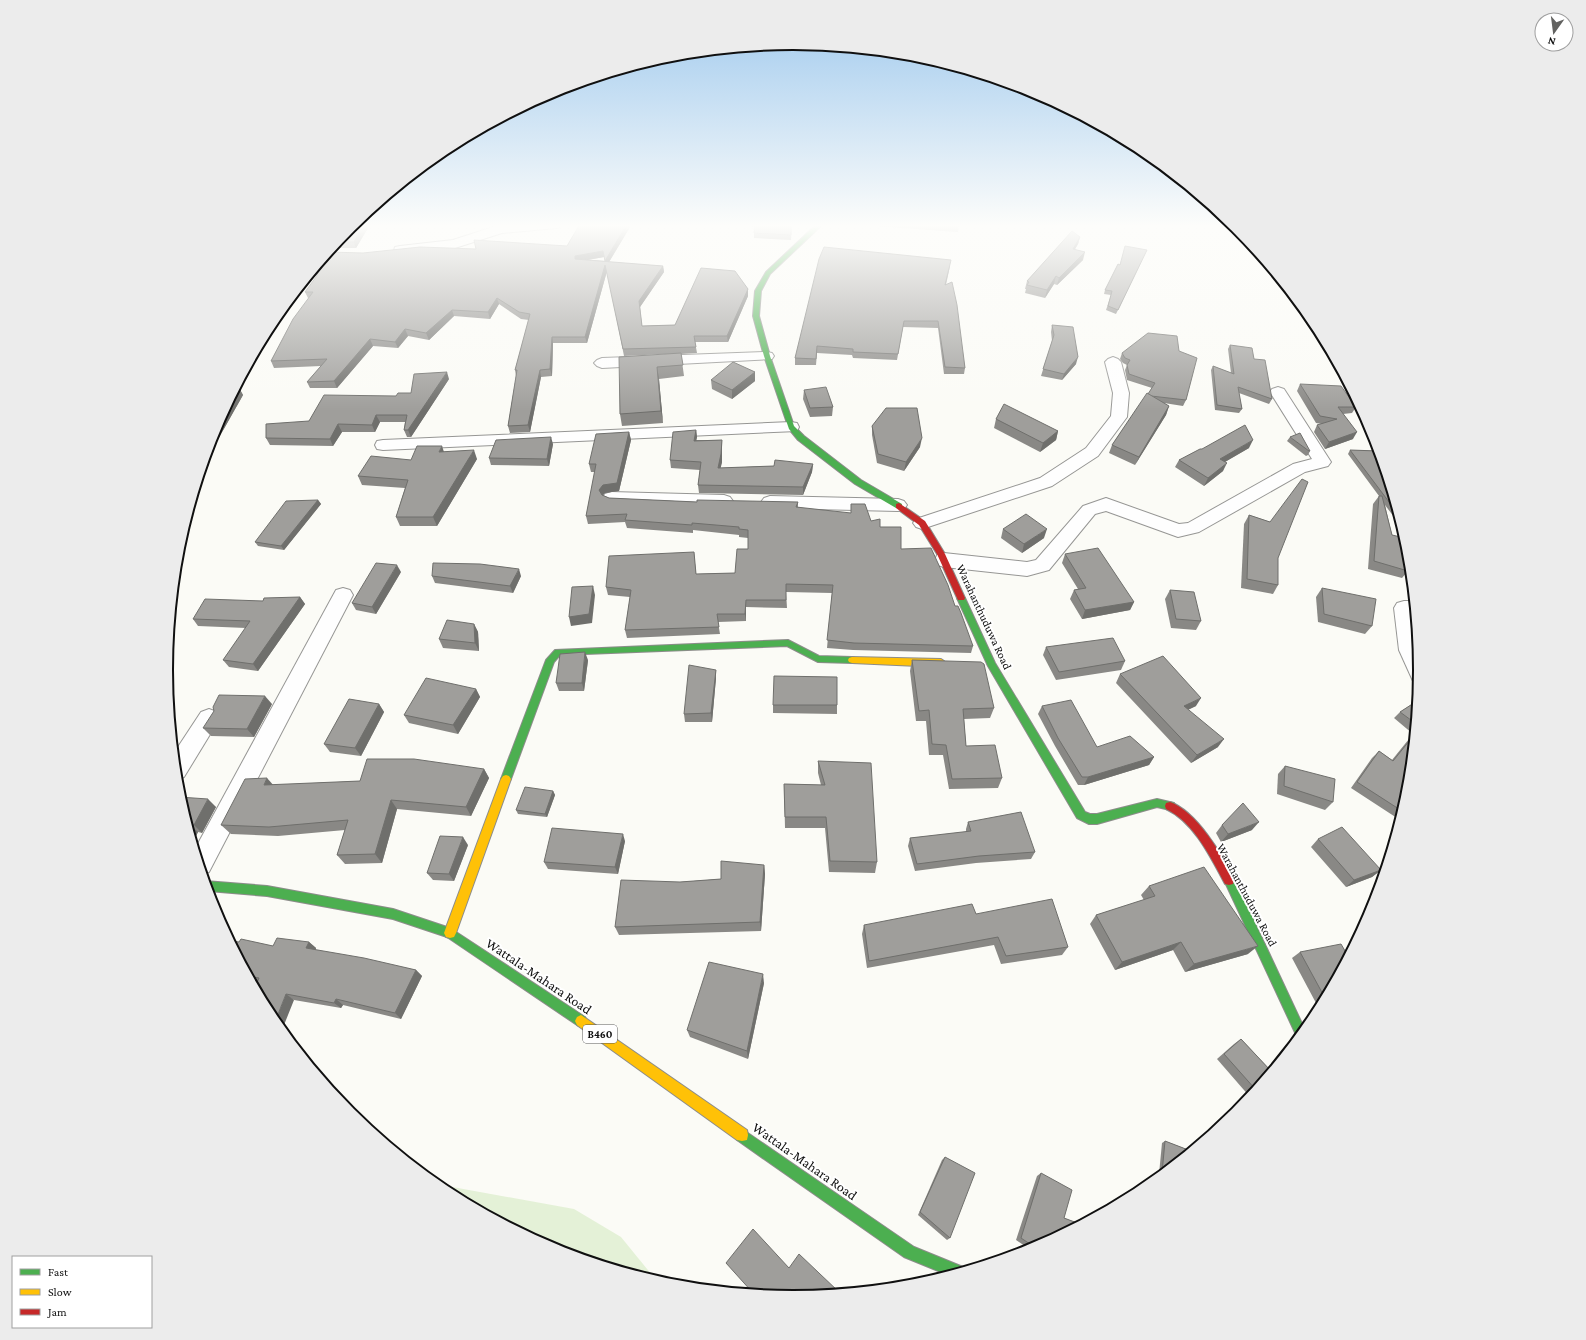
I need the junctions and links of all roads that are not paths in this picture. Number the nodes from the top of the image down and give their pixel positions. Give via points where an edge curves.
1 (760, 287) edge
2 (767, 356) junction
3 (1113, 362) dead end
4 (602, 363) dead end
5 (1278, 392) dead end
6 (791, 427) junction
7 (383, 445) dead end
8 (611, 498) edge
9 (898, 505) junction
10 (922, 523) junction
11 (944, 560) junction
12 (343, 595) dead end
13 (1410, 608) edge
14 (1413, 658) edge
15 (951, 663) edge
16 (209, 718) edge
17 (180, 763) edge
18 (203, 859) edge
19 (212, 886) edge
20 (450, 933) junction
21 (1299, 1028) edge
22 (951, 1269) edge

1 - 2 street, Warahanthuduwa Road via 756,316
2 - 4 street
2 - 6 street, Warahanthuduwa Road
3 - 10 street via 1121,393 1119,417 1092,452 1046,482
5 - 11 street via 1322,462 1299,468 1193,528 1178,531 1106,504 1090,510 1042,565 1027,569
6 - 7 street
6 - 9 street, Warahanthuduwa Road via 801,438 858,482
8 - 9 street
9 - 10 street, Warahanthuduwa Road
10 - 11 street, Warahanthuduwa Road
11 - 21 street, Warahanthuduwa Road via 976,628 987,664 1082,815 1089,819 1097,819 1157,803 1176,807 1193,822 1226,875
12 - 18 street
13 - 14 street via 1404,608 1409,650
15 - 20 street via 818,659 788,643 558,652 550,660
16 - 17 street
19 - 20 street, Wattala-Mahara Road / B460 via 268,890 393,914
20 - 22 street, Wattala-Mahara Road / B460 via 543,994 909,1252

